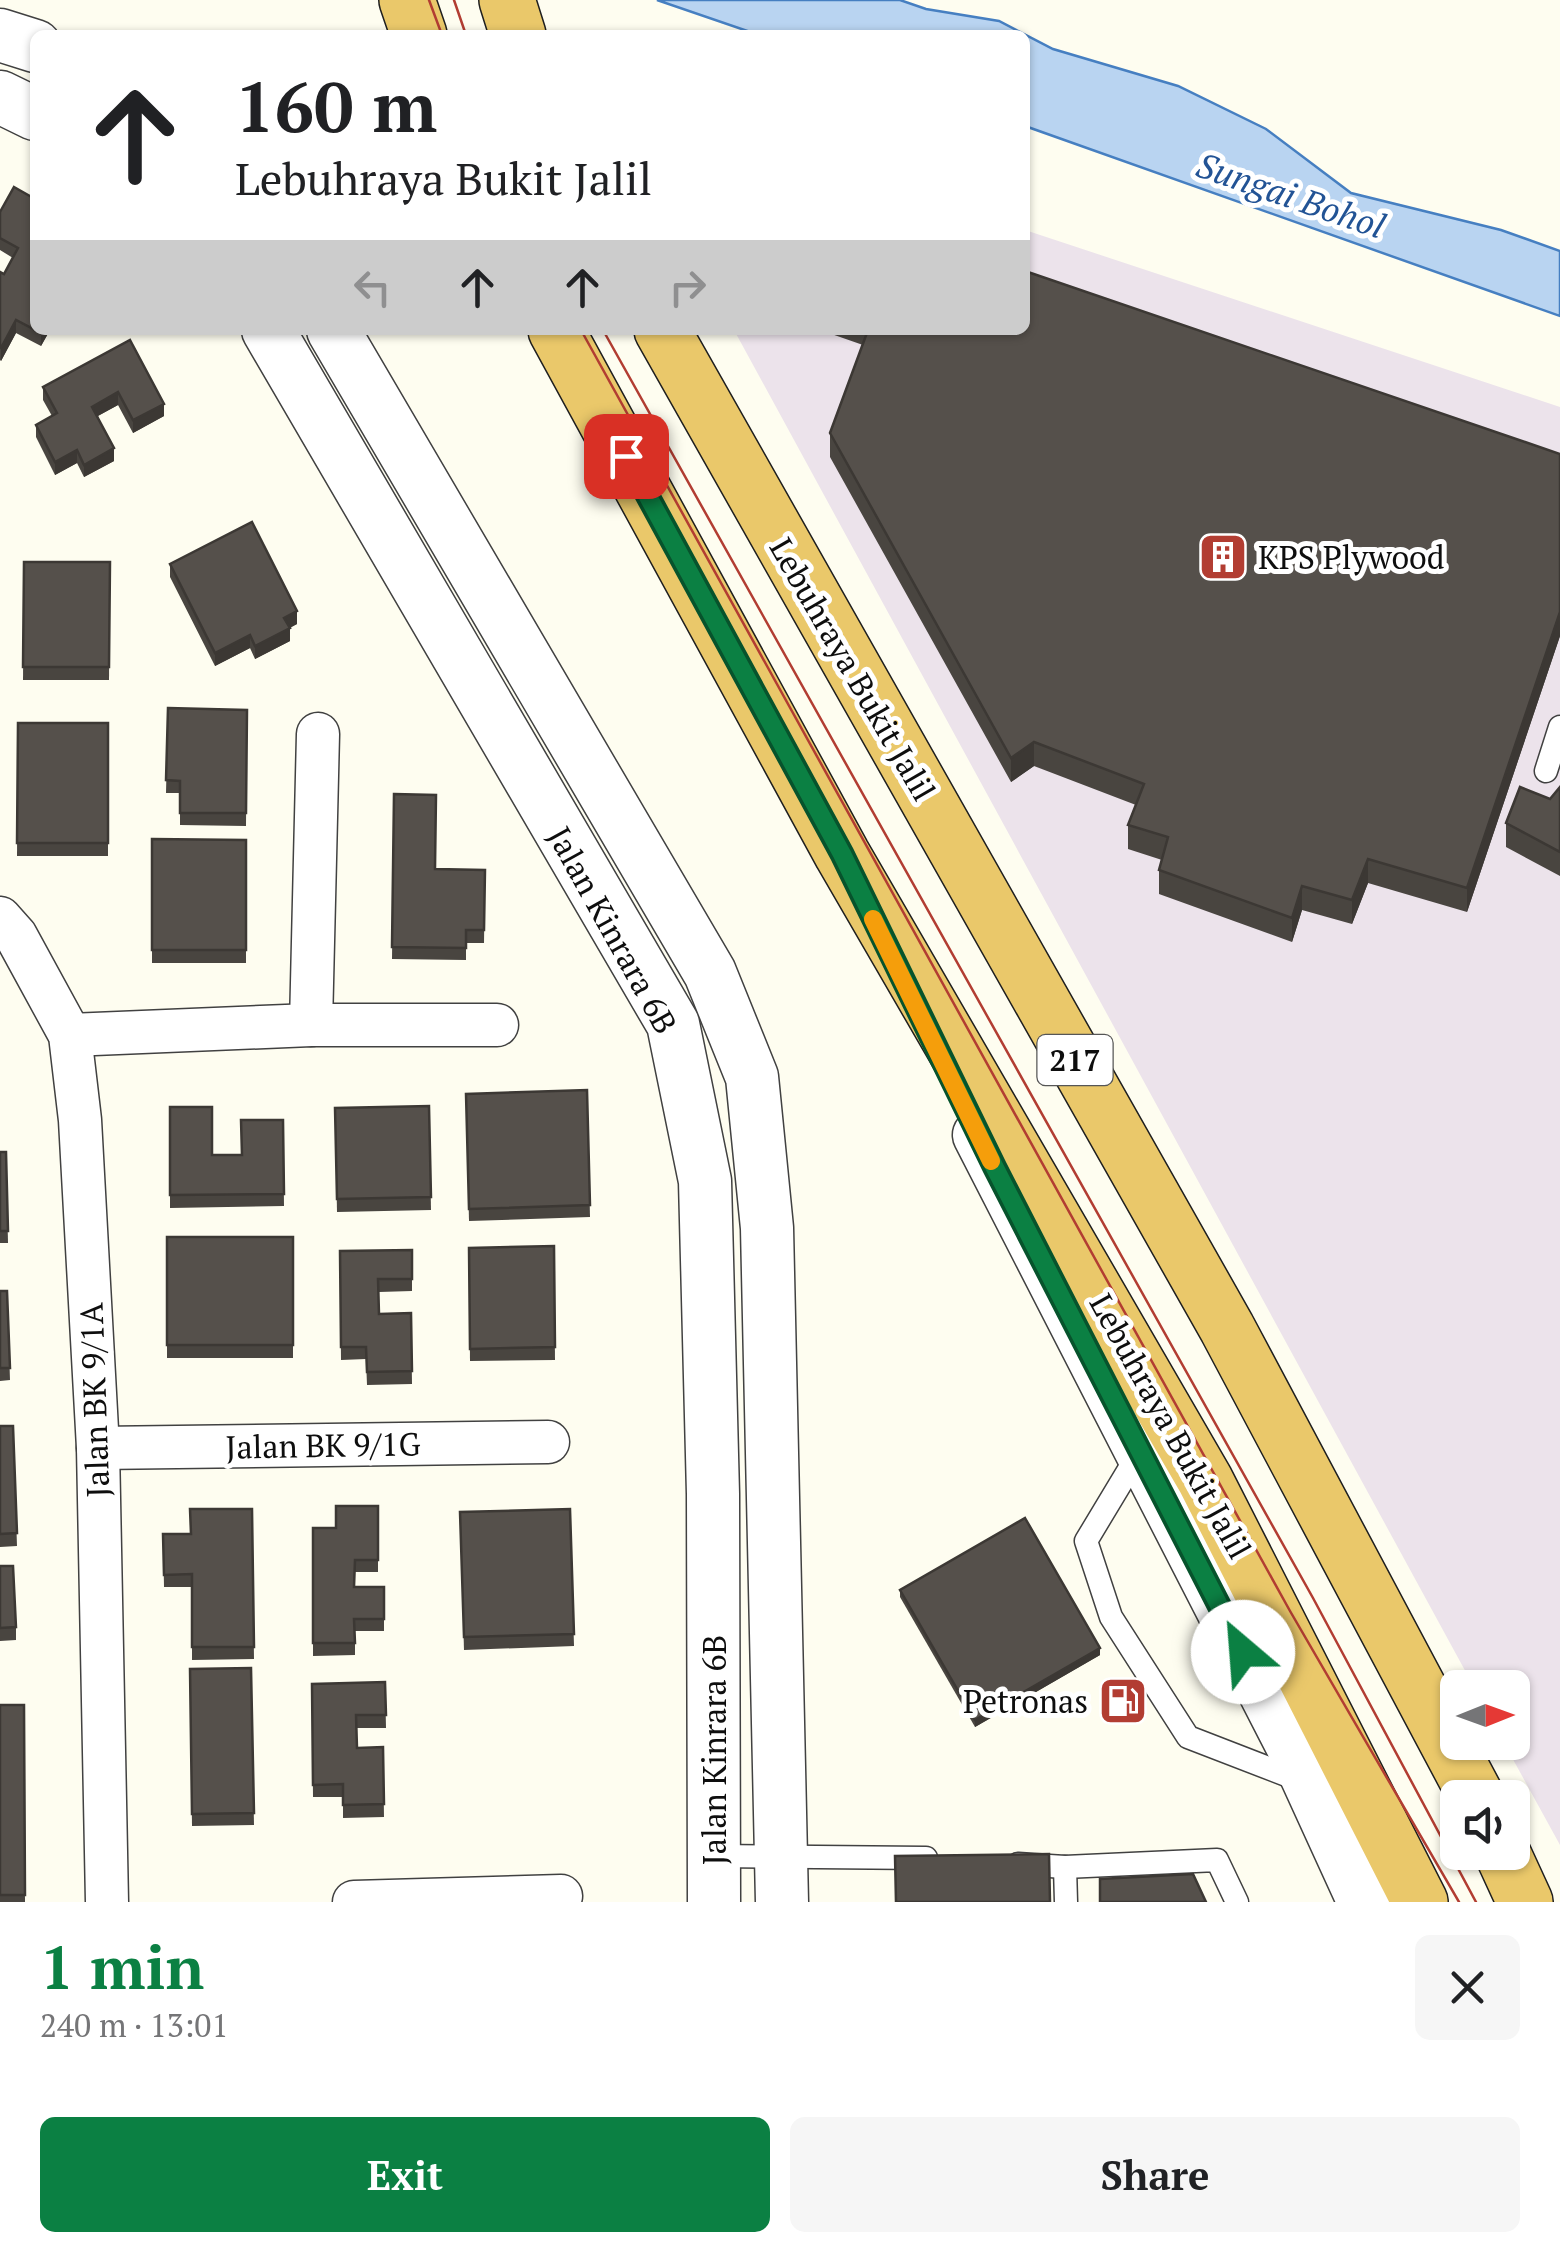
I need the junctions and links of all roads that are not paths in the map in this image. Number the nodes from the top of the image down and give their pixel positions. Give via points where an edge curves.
1 (0, 35) edge
2 (30, 44) edge
3 (0, 97) edge
4 (30, 112) edge
5 (271, 335) edge
6 (335, 335) edge
7 (559, 335) edge
8 (665, 335) edge
9 (1560, 726) edge
10 (318, 734) dead end
11 (1546, 770) dead end
12 (842, 854) junction
13 (0, 918) edge
14 (311, 1025) junction
15 (497, 1025) dead end
16 (70, 1035) junction
17 (548, 1442) dead end
18 (98, 1448) junction
19 (1139, 1452) junction
20 (1466, 1780) edge
21 (1310, 1784) junction
22 (946, 1860) edge
23 (986, 1862) edge
24 (1065, 1866) junction
25 (1510, 1870) edge
26 (714, 1879) edge
27 (782, 1879) edge
28 (561, 1896) dead end
29 (107, 1902) edge
30 (354, 1902) edge
31 (1066, 1902) edge
32 (1237, 1902) edge
33 (1364, 1902) edge
34 (1420, 1902) edge
35 (1525, 1902) edge

1 - 2 street
3 - 4 street
5 - 26 street, Jalan Kinrara 6B via 673,1024 706,1181
6 - 27 street, Jalan Kinrara 6B via 710,972 752,1077 767,1228
7 - 12 highway, Lebuhraya Bukit Jalil
8 - 20 highway, Lebuhraya Bukit Jalil / 217 via 1227,1328
9 - 11 lane
10 - 14 street
12 - 19 street
12 - 34 highway, Lebuhraya Bukit Jalil via 1205,1480
13 - 16 street, Jalan BK 9/1A
14 - 15 street
14 - 16 street
16 - 18 street, Jalan BK 9/1A
17 - 18 street, Jalan BK 9/1G
18 - 29 street, Jalan BK 9/1A
19 - 21 street
19 - 21 lane via 1086,1540 1112,1617 1188,1738
21 - 33 street
22 - 27 lane via 887,1856
23 - 24 lane
24 - 31 lane
24 - 32 lane via 1217,1860
25 - 35 highway
26 - 27 lane
28 - 30 street

